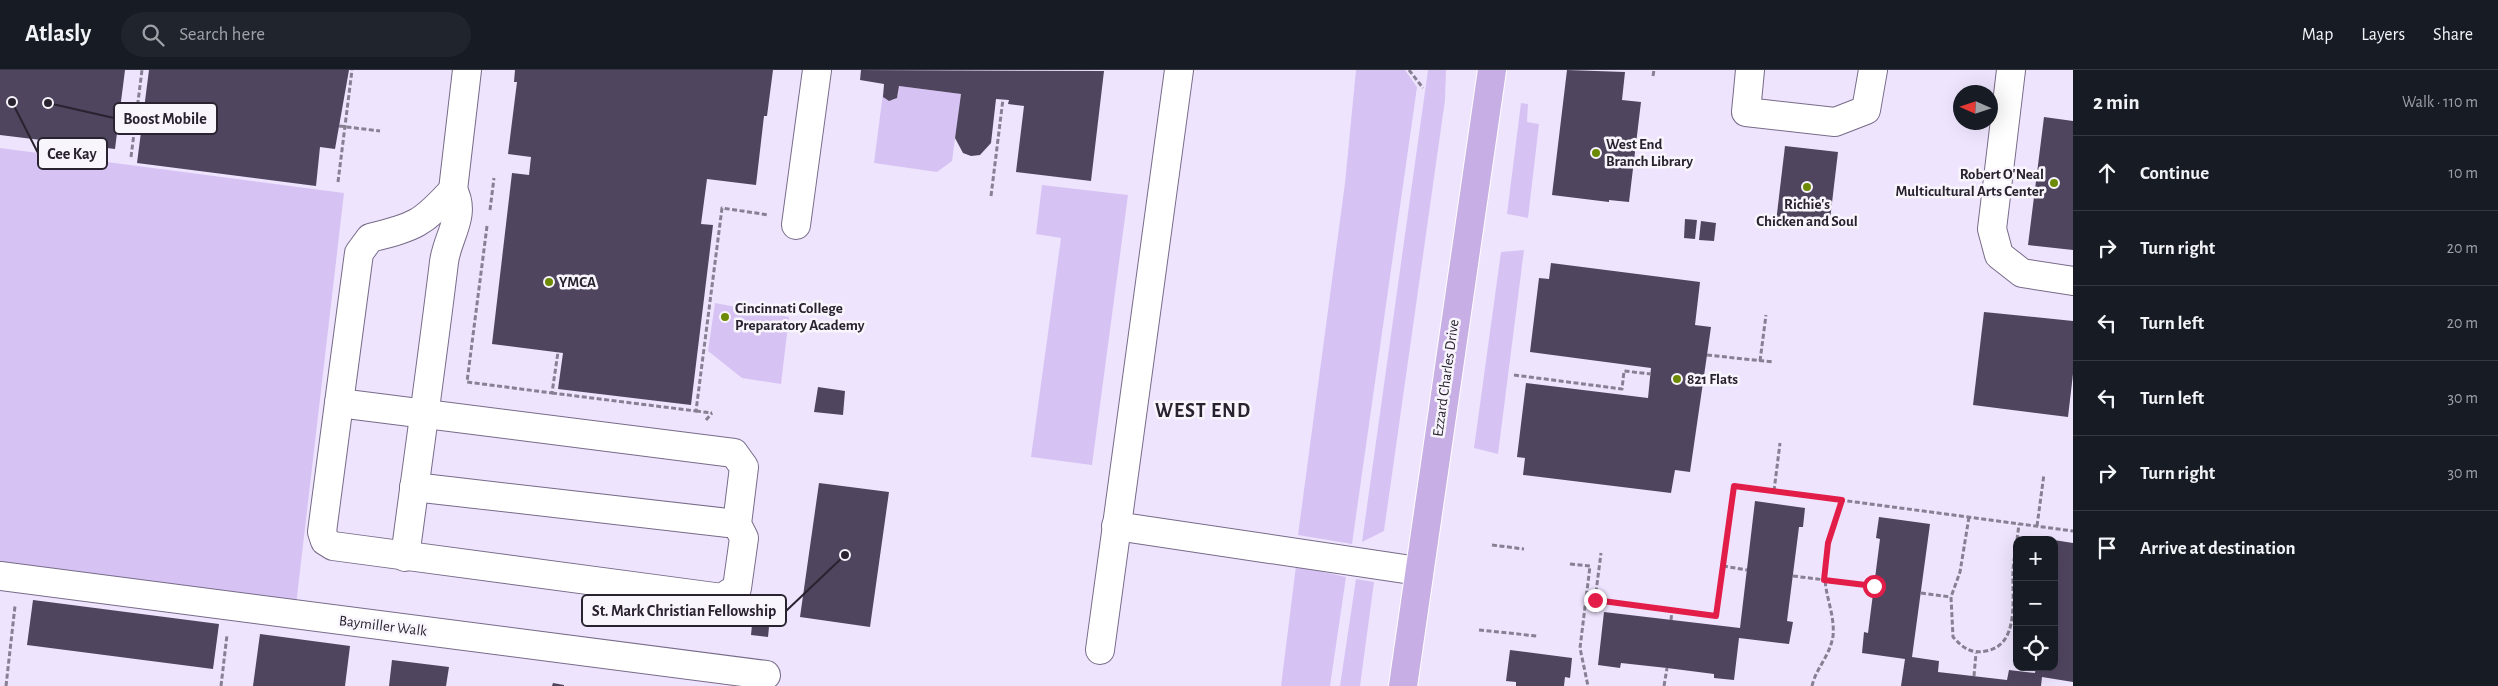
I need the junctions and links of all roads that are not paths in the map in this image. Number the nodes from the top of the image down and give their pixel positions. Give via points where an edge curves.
1 (468, 70) edge
2 (817, 70) edge
3 (1179, 70) edge
4 (1492, 70) edge
5 (1750, 70) edge
6 (1872, 70) edge
7 (2011, 70) edge
8 (453, 190) junction
9 (786, 221) road end
10 (2073, 281) edge
11 (339, 403) junction
12 (425, 415) junction
13 (414, 487) junction
14 (737, 524) junction
15 (1116, 526) junction
16 (404, 557) junction
17 (1418, 571) junction
18 (9, 577) edge
19 (1100, 650) dead end
20 (766, 675) dead end
21 (1404, 686) edge

1 - 8 street
2 - 9 street
3 - 15 street
4 - 17 main road, Ezzard Charles Drive
5 - 6 street via 1746,112 1835,122 1866,110
7 - 10 street via 1992,229 1999,255 2022,273
8 - 11 street via 428,217 410,228 370,238 359,253
8 - 12 street via 458,200 456,225 444,257
11 - 12 street
11 - 16 street via 322,532 325,541 333,546
12 - 13 street
12 - 14 street via 734,453 744,467
13 - 14 street
13 - 16 street
14 - 16 street via 744,538 737,588 722,598
15 - 17 street
15 - 19 street
17 - 21 main road, Ezzard Charles Drive
18 - 20 street, Baymiller Walk

